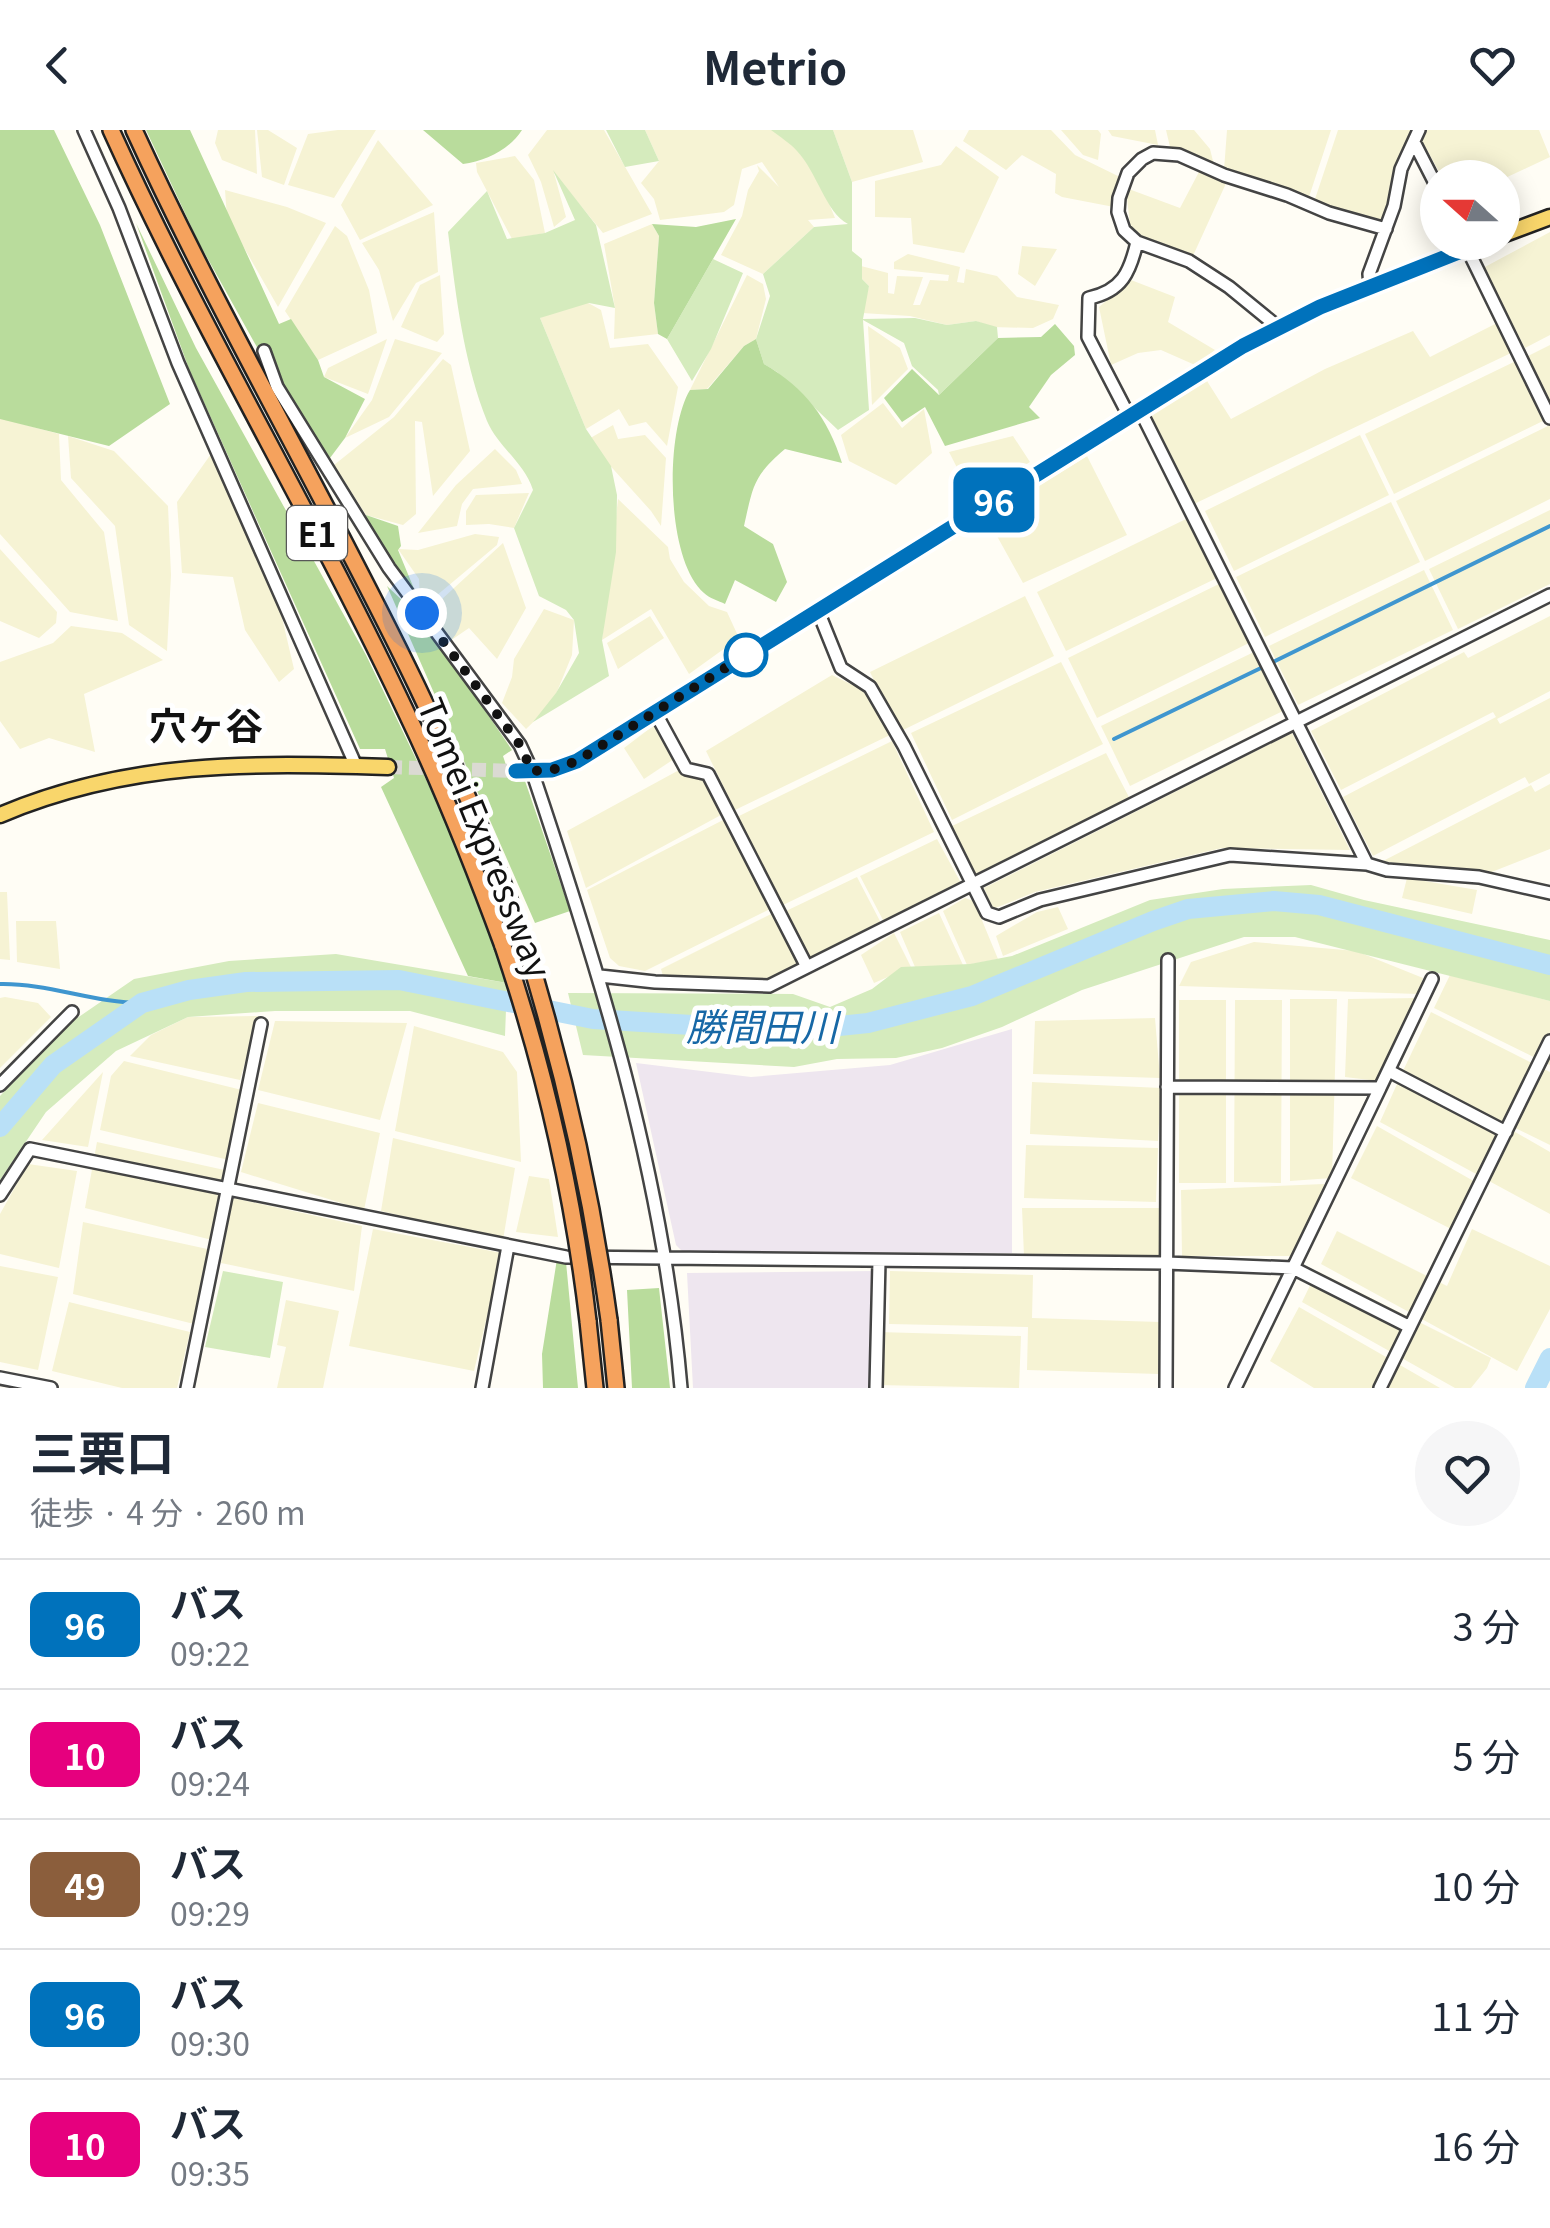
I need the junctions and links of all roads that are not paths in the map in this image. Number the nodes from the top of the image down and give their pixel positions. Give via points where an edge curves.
1 (84, 130) edge
2 (111, 130) edge
3 (134, 130) edge
4 (1417, 136) edge
5 (1427, 160) edge
6 (1550, 217) edge
7 (1520, 228) edge
8 (1386, 229) junction
9 (1138, 242) junction
10 (1433, 260) edge
11 (1472, 260) edge
12 (1370, 287) junction
13 (1278, 328) junction
14 (264, 351) dead end
15 (1135, 413) junction
16 (1550, 418) edge
17 (1550, 595) edge
18 (818, 612) junction
19 (656, 712) junction
20 (1298, 722) junction
21 (356, 766) junction
22 (388, 767) tunnel mouth
23 (524, 771) junction
24 (0, 815) edge
25 (1367, 864) junction
26 (972, 884) junction
27 (1550, 893) edge
28 (1168, 960) dead end
29 (808, 967) junction
30 (600, 976) junction
31 (1432, 978) dead end
32 (72, 1012) dead end
33 (261, 1024) dead end
34 (1550, 1041) edge
35 (1390, 1070) junction
36 (0, 1086) edge
37 (1167, 1087) junction
38 (1380, 1088) junction
39 (1506, 1132) junction
40 (228, 1189) junction
41 (0, 1195) edge
42 (508, 1246) junction
43 (666, 1258) junction
44 (880, 1261) junction
45 (1166, 1263) junction
46 (1293, 1268) junction
47 (1410, 1327) junction
48 (0, 1378) edge
49 (51, 1388) edge
50 (188, 1388) edge
51 (482, 1388) edge
52 (595, 1388) edge
53 (616, 1388) edge
54 (681, 1388) edge
55 (876, 1388) edge
56 (1166, 1388) edge
57 (1235, 1388) edge
58 (1380, 1388) edge

1 - 21 street via 178,363
2 - 52 highway, Tomei Expressway / E1, bridge via 198,313 408,715 464,842 546,1094 581,1266
3 - 53 highway, Tomei Expressway / E1, bridge via 478,816 524,942 581,1149
4 - 5 street
4 - 8 street via 1400,169
6 - 7 main road
8 - 9 street via 1166,152 1142,159 1123,185 1118,212
8 - 12 street
9 - 13 street via 1189,261
9 - 15 street via 1122,282 1089,298 1088,337
10 - 12 main road
11 - 16 street
12 - 13 main road
13 - 15 main road
14 - 23 street via 276,387 388,568 520,745
15 - 18 main road
15 - 20 street
17 - 20 street
18 - 19 main road
18 - 26 street via 842,668 870,687 904,746
19 - 23 main road via 577,761
19 - 29 street via 686,769 708,774
20 - 25 street
20 - 26 street
21 - 22 main road
21 - 24 main road via 186,768 76,786
23 - 30 street
25 - 26 street via 1230,855 1040,900 999,918 987,913
25 - 27 street
26 - 29 street
28 - 37 street
29 - 30 street via 768,986
30 - 43 street
31 - 35 street
32 - 36 street
33 - 40 street
34 - 39 street
35 - 38 street
35 - 39 street
37 - 38 street
37 - 45 street
38 - 46 street
39 - 47 street
40 - 41 street via 30,1149
40 - 42 street
40 - 50 street
42 - 43 street via 566,1257
42 - 51 street
43 - 44 street
43 - 54 street
44 - 45 street
44 - 55 street
45 - 46 street
45 - 56 street
46 - 47 street
46 - 57 street
47 - 58 street
48 - 49 street

